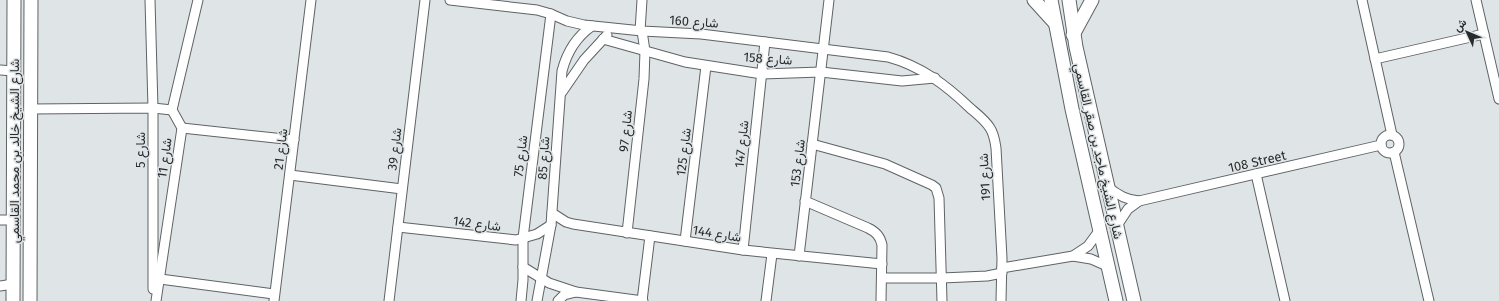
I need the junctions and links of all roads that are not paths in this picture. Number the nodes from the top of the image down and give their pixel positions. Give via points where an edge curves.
1 (14, 0) edge
2 (31, 0) edge
3 (150, 0) edge
4 (198, 0) edge
5 (311, 0) edge
6 (425, 0) edge
7 (450, 0) edge
8 (642, 0) edge
9 (829, 0) edge
10 (1034, 0) edge
11 (1051, 0) edge
12 (1069, 0) edge
13 (1092, 0) edge
14 (1362, 0) edge
15 (1476, 0) edge
16 (1480, 0) edge
17 (551, 14) junction
18 (1480, 18) junction
19 (1054, 22) junction
20 (592, 26) junction
21 (616, 28) junction
22 (641, 31) junction
23 (1484, 34) junction
24 (1073, 35) junction
25 (603, 39) junction
26 (765, 42) junction
27 (822, 49) junction
28 (645, 51) junction
29 (1375, 59) junction
30 (706, 66) junction
31 (544, 68) junction
32 (0, 70) edge
33 (14, 71) junction
34 (562, 71) junction
35 (820, 72) junction
36 (762, 74) junction
37 (935, 78) junction
38 (560, 95) junction
39 (1499, 99) edge
40 (153, 108) junction
41 (31, 109) junction
42 (172, 110) junction
43 (182, 128) junction
44 (1392, 135) junction
45 (294, 140) junction
46 (812, 144) junction
47 (1381, 145) junction
48 (1394, 152) junction
49 (1256, 174) junction
50 (290, 175) junction
51 (1107, 186) junction
52 (402, 189) junction
53 (1139, 201) junction
54 (805, 202) junction
55 (552, 212) junction
56 (0, 220) edge
57 (14, 220) junction
58 (551, 225) junction
59 (398, 227) junction
60 (1116, 227) junction
61 (1099, 231) junction
62 (627, 233) junction
63 (650, 236) junction
64 (523, 238) junction
65 (685, 241) junction
66 (743, 250) junction
67 (772, 254) junction
68 (799, 256) junction
69 (1073, 256) junction
70 (882, 264) junction
71 (1107, 266) junction
72 (524, 267) junction
73 (1002, 271) junction
74 (541, 278) junction
75 (882, 278) junction
76 (942, 278) junction
77 (160, 279) junction
78 (7, 285) edge
79 (576, 292) junction
80 (274, 297) edge
81 (620, 299) edge
82 (13, 301) edge
83 (30, 301) edge
84 (153, 301) edge
85 (156, 301) edge
86 (389, 301) edge
87 (521, 301) edge
88 (537, 301) edge
89 (558, 301) edge
90 (643, 301) edge
91 (766, 301) edge
92 (881, 301) edge
93 (942, 301) edge
94 (1001, 301) edge
95 (1116, 301) edge
96 (1134, 301) edge
97 (1285, 301) edge
98 (1429, 301) edge

1 - 33 street, شارع الشيخ خالد بن محمد القاسمي
2 - 41 street, شارع الشيخ خالد بن محمد القاسمي
3 - 40 street, شارع 5
4 - 42 street
5 - 45 street, شارع 21
6 - 52 street, شارع 39
7 - 17 street, شارع 160 via 537,10
8 - 22 street, شارع 97
9 - 27 street, شارع 153
10 - 19 street
11 - 19 street, شارع الشيخ ماجد بن صقر القاسمي
12 - 24 street, شارع الشيخ ماجد بن صقر القاسمي
13 - 24 street
14 - 29 street
15 - 18 street
16 - 18 street
17 - 20 street, شارع 160 via 575,24
17 - 31 street, شارع 75
18 - 23 street
19 - 61 street, شارع الشيخ ماجد بن صقر القاسمي
20 - 21 street, شارع 160
20 - 34 street, شارع 85 via 580,35 571,47
21 - 22 street, شارع 160
21 - 25 street
22 - 26 street, شارع 160 via 689,33
22 - 28 street, شارع 97
23 - 29 street
23 - 39 street
24 - 51 street, شارع الشيخ ماجد بن صقر القاسمي
25 - 28 street, شارع 158
25 - 38 street via 575,71
26 - 27 street, شارع 160
26 - 36 street, شارع 147
27 - 35 street, شارع 153
27 - 37 street, شارع 160 via 888,57 912,65
28 - 30 street, شارع 158
28 - 62 street, شارع 97
29 - 44 street
30 - 36 street, شارع 158
30 - 65 street, شارع 125
31 - 34 street
31 - 64 street, شارع 75
32 - 33 street
33 - 57 street, شارع الشيخ خالد بن محمد القاسمي
34 - 38 street, شارع 85
35 - 36 street, شارع 158
35 - 37 street, شارع 158 via 902,81
35 - 46 street, شارع 153
36 - 66 street, شارع 147
37 - 73 street, شارع 191 via 980,117 990,127 994,137
38 - 55 street, شارع 85
40 - 41 street
40 - 42 street
40 - 84 street, شارع 5
41 - 83 street, شارع الشيخ خالد بن محمد القاسمي
42 - 43 street, شارع 11
43 - 45 street
43 - 77 street, شارع 11
44 - 47 street via 1384,138
44 - 48 street via 1398,142 1398,148
45 - 50 street, شارع 21
46 - 54 street, شارع 153
46 - 76 street via 885,164 936,188
47 - 48 street via 1386,152
47 - 49 street, 108 Street
48 - 98 street
49 - 53 street, 108 Street
49 - 97 street
50 - 52 street
50 - 80 street, شارع 21
51 - 53 street, 108 Street via 1118,195
51 - 60 street, شارع الشيخ ماجد بن صقر القاسمي
52 - 59 street, شارع 39
53 - 60 street, 108 Street via 1128,209
54 - 68 street, شارع 153
54 - 70 street via 877,234 882,245
55 - 58 street, شارع 85
55 - 62 street, شارع 144 via 573,224
56 - 57 street
57 - 78 street, شارع الشيخ خالد بن محمد القاسمي
58 - 64 street, شارع 142 via 537,234
58 - 74 street, شارع 85
59 - 64 street, شارع 142 via 509,240
59 - 86 street, شارع 39
60 - 96 street, شارع الشيخ ماجد بن صقر القاسمي
61 - 69 street via 1088,246
61 - 71 street, شارع الشيخ ماجد بن صقر القاسمي
62 - 63 street, شارع 144
63 - 65 street, شارع 144
63 - 90 street
64 - 72 street, شارع 75
65 - 66 street, شارع 144
66 - 67 street, شارع 144
67 - 68 street, شارع 144
67 - 91 street
68 - 70 street, شارع 144
69 - 71 street via 1091,259
69 - 73 street
70 - 75 street
71 - 95 street, شارع الشيخ ماجد بن صقر القاسمي
72 - 74 street
72 - 87 street, شارع 75
73 - 76 street via 987,276
73 - 94 street, شارع 191
74 - 79 street
74 - 88 street, شارع 85
75 - 76 street
75 - 92 street
76 - 93 street
77 - 80 street
77 - 85 street, شارع 11
78 - 82 street, شارع الشيخ خالد بن محمد القاسمي
79 - 81 street
79 - 89 street via 564,295
81 - 90 street

